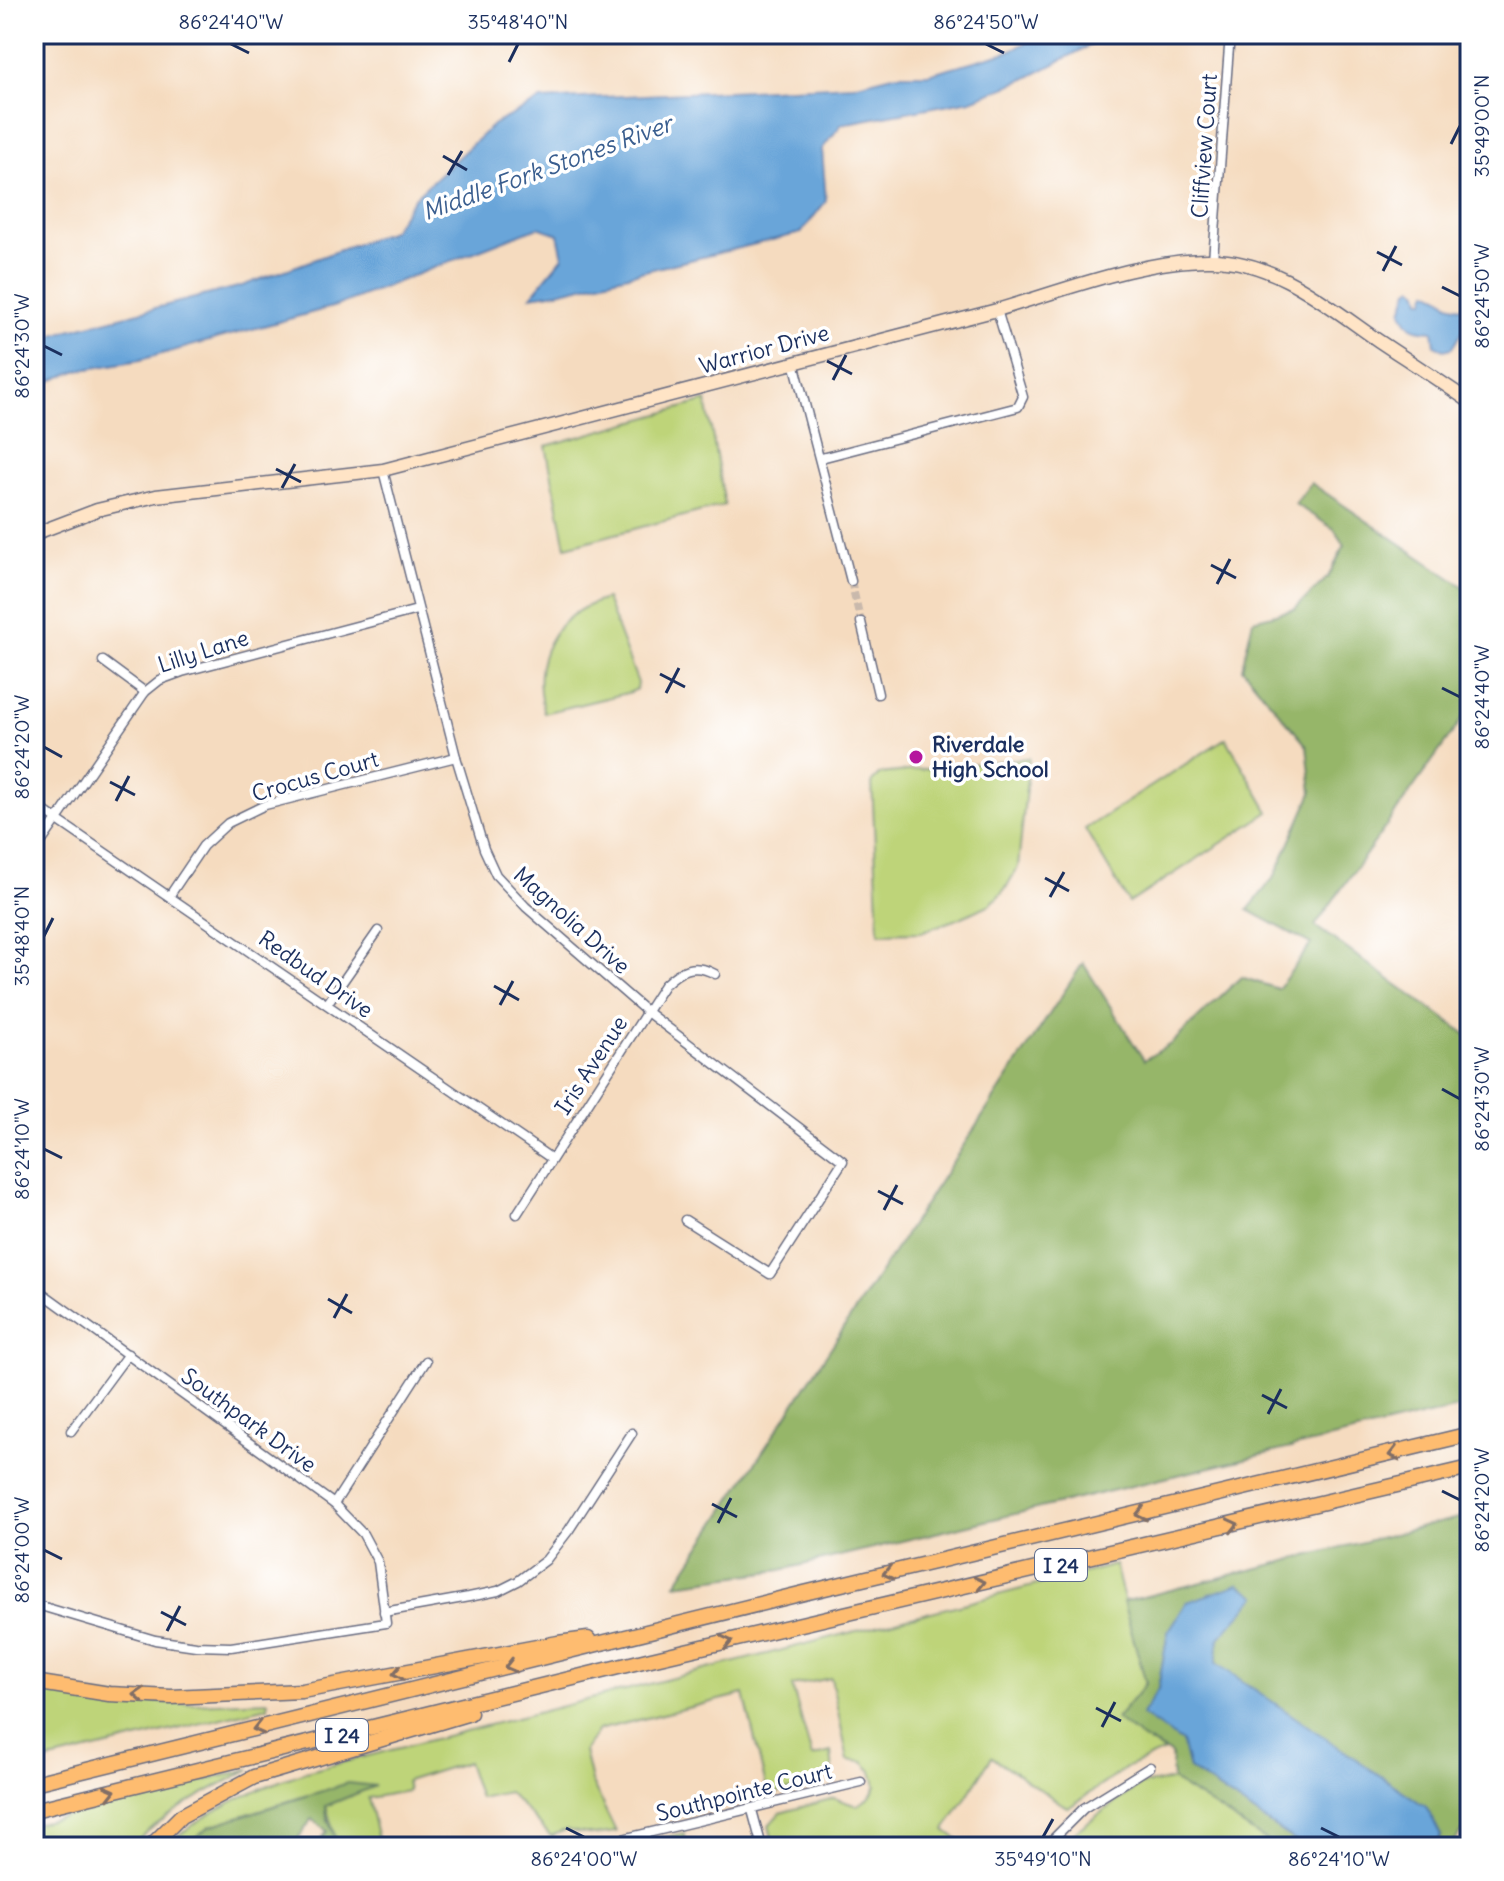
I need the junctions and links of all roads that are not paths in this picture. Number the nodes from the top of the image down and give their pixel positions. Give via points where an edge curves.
1 (1230, 34) edge
2 (1213, 260) junction
3 (997, 310) junction
4 (794, 362) junction
5 (1470, 402) edge
6 (821, 458) junction
7 (383, 470) junction
8 (34, 534) edge
9 (851, 581) tunnel mouth
10 (417, 610) junction
11 (861, 622) tunnel mouth
12 (103, 661) dead end
13 (145, 692) junction
14 (878, 694) dead end
15 (456, 757) junction
16 (34, 804) edge
17 (58, 820) junction
18 (34, 853) edge
19 (170, 895) junction
20 (378, 931) dead end
21 (715, 974) dead end
22 (327, 1004) junction
23 (647, 1012) junction
24 (552, 1159) junction
25 (517, 1214) dead end
26 (685, 1220) dead end
27 (34, 1287) edge
28 (128, 1354) junction
29 (426, 1361) dead end
30 (71, 1431) dead end
31 (632, 1433) dead end
32 (1470, 1434) edge
33 (1470, 1468) edge
34 (334, 1504) junction
35 (34, 1604) edge
36 (384, 1612) junction
37 (640, 1634) junction
38 (651, 1659) junction
39 (34, 1682) edge
40 (1150, 1767) dead end
41 (861, 1782) dead end
42 (34, 1783) edge
43 (34, 1810) edge
44 (752, 1810) junction
45 (150, 1847) edge
46 (589, 1847) edge
47 (762, 1847) edge
48 (1045, 1847) edge

1 - 2 street, Cliffview Court
2 - 3 street, Warrior Drive via 1137,271
2 - 5 street, Warrior Drive via 1245,264 1309,293
3 - 4 street, Warrior Drive
3 - 6 street via 1023,397 1018,407
4 - 6 street
4 - 7 street, Warrior Drive
6 - 9 street
7 - 8 street, Warrior Drive via 156,496 97,510
7 - 10 street, Magnolia Drive
10 - 13 street, Lilly Lane via 182,672
10 - 15 street, Magnolia Drive
11 - 14 street
12 - 13 street
13 - 17 street, Lilly Lane
15 - 19 street, Crocus Court via 265,805 228,823 203,846
15 - 23 street, Magnolia Drive via 496,875
16 - 17 street, Redbud Drive
17 - 18 street, Lilly Lane
17 - 19 street, Redbud Drive
19 - 22 street, Redbud Drive
20 - 22 street
21 - 23 street, Iris Avenue via 700,967 678,972
22 - 24 street, Redbud Drive
23 - 24 street, Iris Avenue
23 - 26 street, Magnolia Drive via 843,1161 770,1274
24 - 25 street, Iris Avenue
27 - 28 street, Southpark Drive
28 - 30 street
28 - 34 street, Southpark Drive
29 - 34 street
31 - 36 street via 546,1560 518,1581 498,1591
32 -> 37 highway, I 24
38 -> 33 highway, I 24
34 - 36 street, Southpark Drive via 363,1534 378,1562
35 - 36 street, Southpark Drive via 155,1640 231,1647 386,1623
37 -> 39 highway via 558,1643 302,1691 171,1697
37 -> 42 highway, I 24
43 -> 38 highway, I 24
38 - 45 highway via 254,1777 181,1816
40 - 48 street via 1084,1808
41 - 44 street, Southpointe Court
44 - 46 street, Southpointe Court
44 - 47 street

